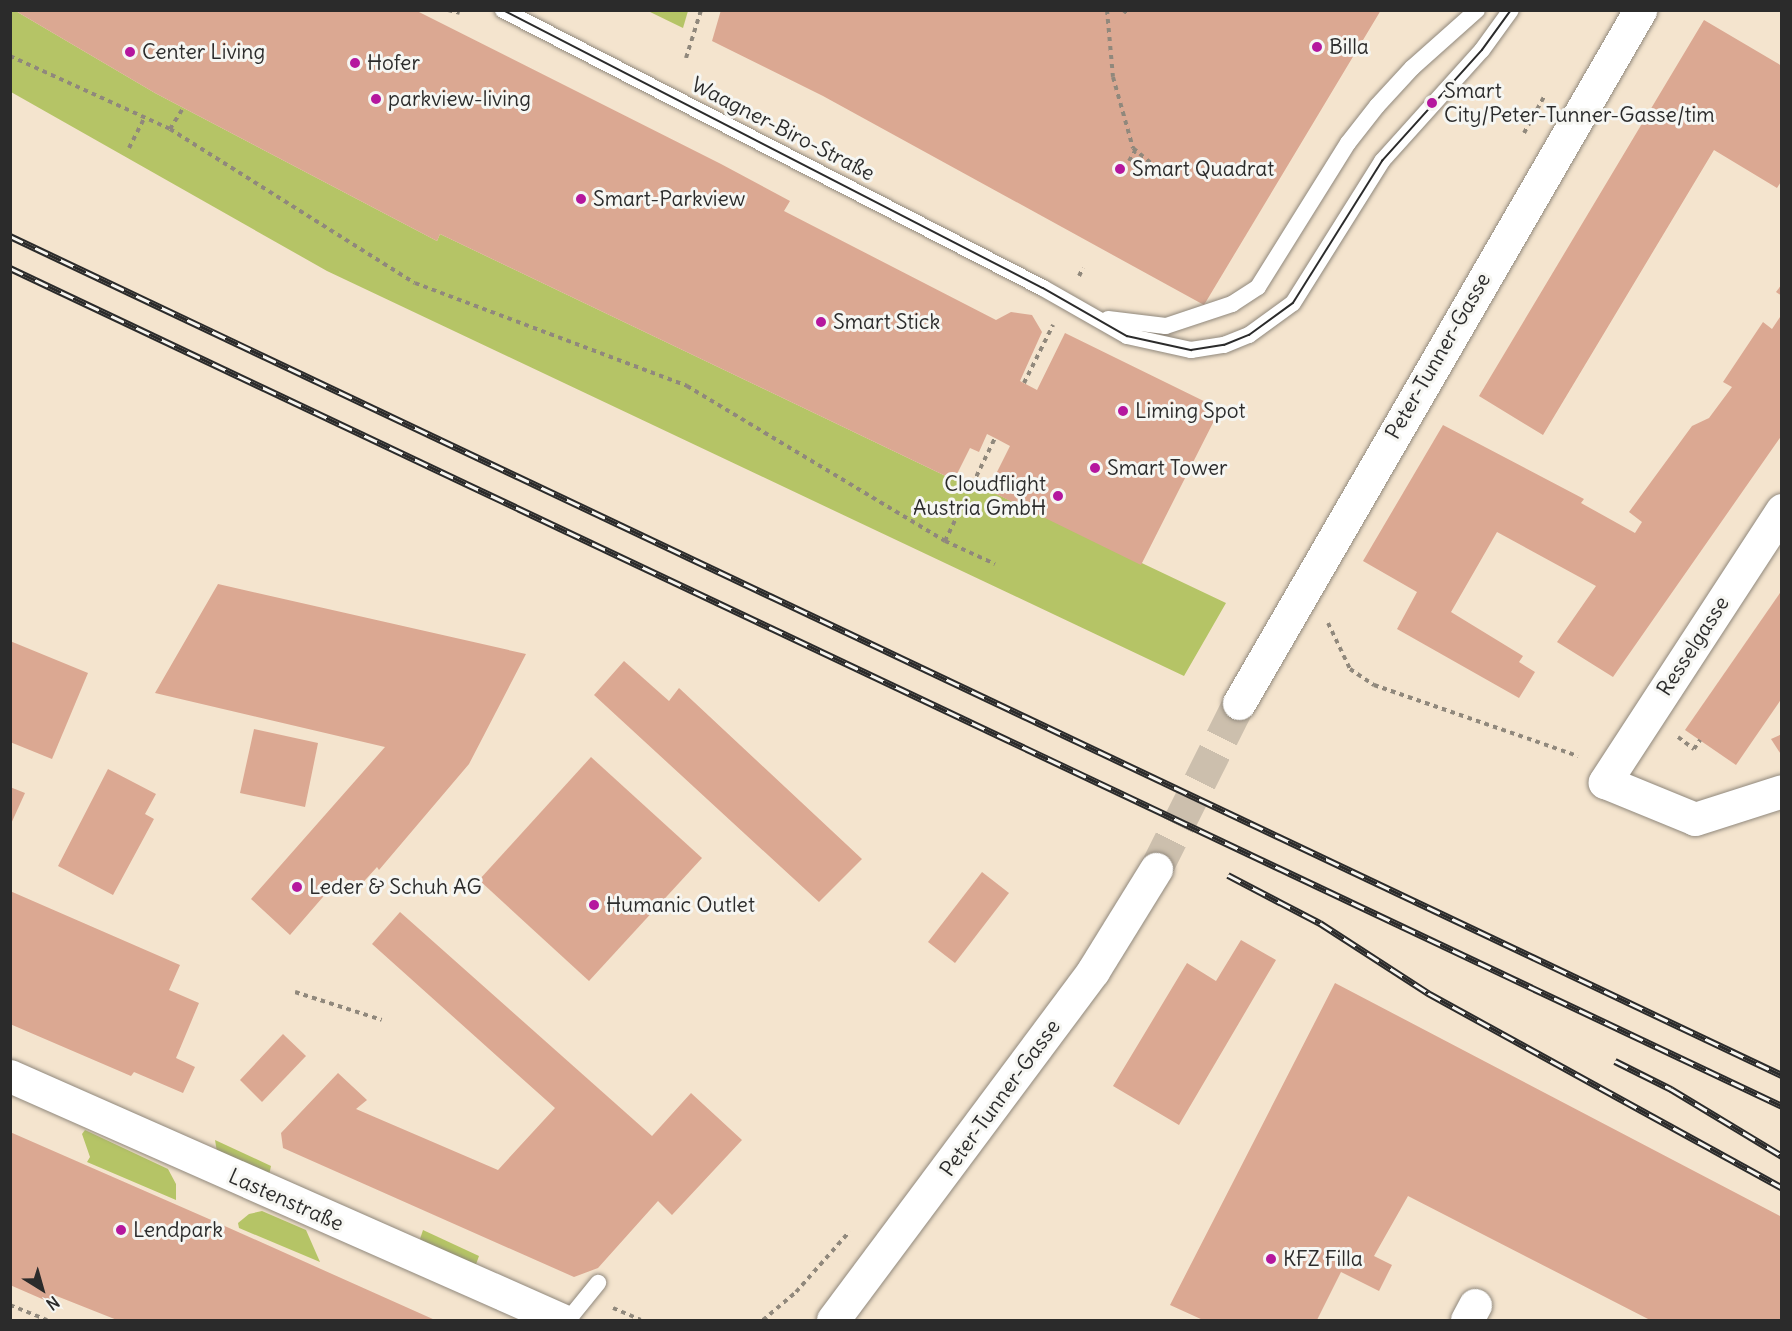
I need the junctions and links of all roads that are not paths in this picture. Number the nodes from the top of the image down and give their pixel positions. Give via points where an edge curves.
1 (503, 10) edge
2 (1477, 10) edge
3 (1511, 10) edge
4 (1640, 10) edge
5 (1093, 315) junction
6 (1782, 510) edge
7 (1239, 703) tunnel mouth
8 (1782, 791) edge
9 (1156, 869) tunnel mouth
10 (10, 1076) edge
11 (598, 1283) dead end
12 (562, 1320) edge
13 (568, 1320) edge
14 (833, 1320) edge

1 - 5 lane, Waagner-Biro-Straße
2 - 5 lane via 1377,105 1348,143 1258,287 1232,304 1166,326 1127,324
3 - 5 lane via 1482,50 1399,138 1307,283 1274,320 1224,345 1191,350 1127,336
4 - 7 main road, Peter-Tunner-Gasse
6 - 8 main road, Resselgasse via 1609,775 1695,819
9 - 14 main road, Peter-Tunner-Gasse via 1093,971
10 - 12 main road, Lastenstraße
11 - 13 lane

